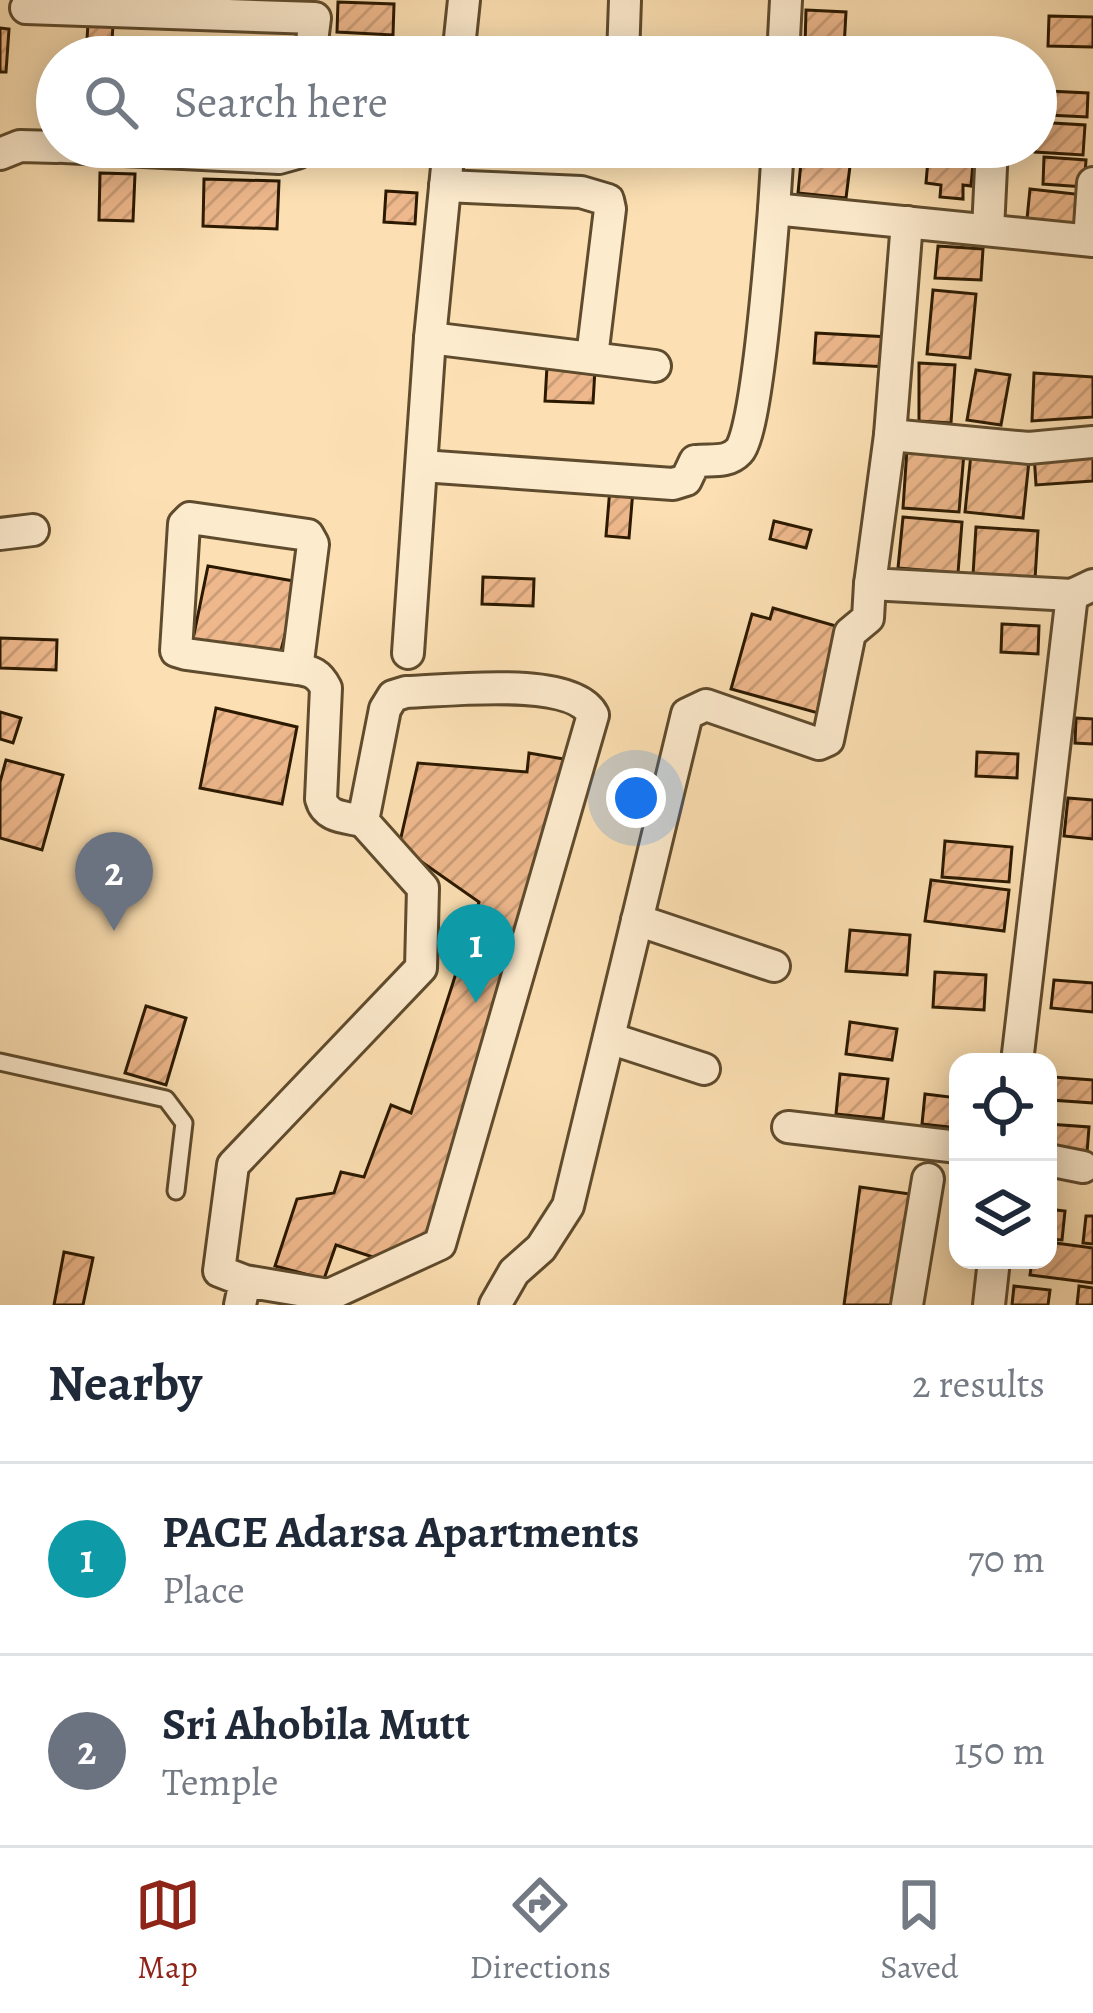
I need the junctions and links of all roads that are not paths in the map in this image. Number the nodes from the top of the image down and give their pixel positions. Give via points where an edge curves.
1 (464, 0) edge
2 (625, 0) edge
3 (786, 0) edge
4 (26, 8) dead end
5 (316, 9) edge
6 (460, 36) edge
7 (624, 36) edge
8 (784, 36) edge
9 (36, 146) edge
10 (0, 154) edge
11 (447, 168) edge
12 (777, 168) edge
13 (991, 168) edge
14 (1093, 183) edge
15 (445, 186) junction
16 (774, 208) junction
17 (907, 222) junction
18 (988, 230) junction
19 (1091, 241) edge
20 (430, 338) junction
21 (592, 357) junction
22 (655, 366) dead end
23 (890, 435) junction
24 (1093, 442) edge
25 (422, 466) junction
26 (33, 530) dead end
27 (0, 534) edge
28 (870, 584) junction
29 (1082, 590) edge
30 (408, 653) dead end
31 (297, 669) junction
32 (363, 820) junction
33 (637, 920) junction
34 (773, 966) dead end
35 (609, 1037) junction
36 (1018, 1053) edge
37 (0, 1062) edge
38 (704, 1069) dead end
39 (788, 1126) dead end
40 (949, 1146) edge
41 (1053, 1161) edge
42 (1088, 1168) edge
43 (928, 1179) dead end
44 (176, 1191) dead end
45 (993, 1269) edge
46 (242, 1293) edge
47 (495, 1305) edge
48 (907, 1305) edge
49 (989, 1305) edge

1 - 6 street
2 - 7 street
3 - 8 street
4 - 5 street
9 - 10 street
11 - 15 street
12 - 16 street
13 - 18 street
14 - 19 street
15 - 20 street
15 - 21 street via 608,200
16 - 17 street
16 - 25 street via 746,442 732,457 695,460 686,480 673,484
17 - 18 street
17 - 23 street
18 - 19 street
20 - 21 street
20 - 25 street
21 - 22 street
23 - 24 street via 1029,448
23 - 28 street
25 - 30 street
26 - 27 street
28 - 29 street
28 - 33 street via 868,618 850,633 828,740 819,744 706,704 687,714
29 - 36 street
31 - 31 street via 176,651 190,518 308,536
31 - 32 street via 313,671 326,688 323,809
32 - 46 street via 423,888 421,968 233,1165 218,1263
32 - 46 street via 393,696 522,688 575,698 593,715 440,1244 329,1295
33 - 34 street
33 - 35 street
35 - 38 street
35 - 47 street via 568,1206
37 - 44 lane via 166,1099 184,1123
39 - 40 street
41 - 42 street
43 - 48 street
45 - 49 street

